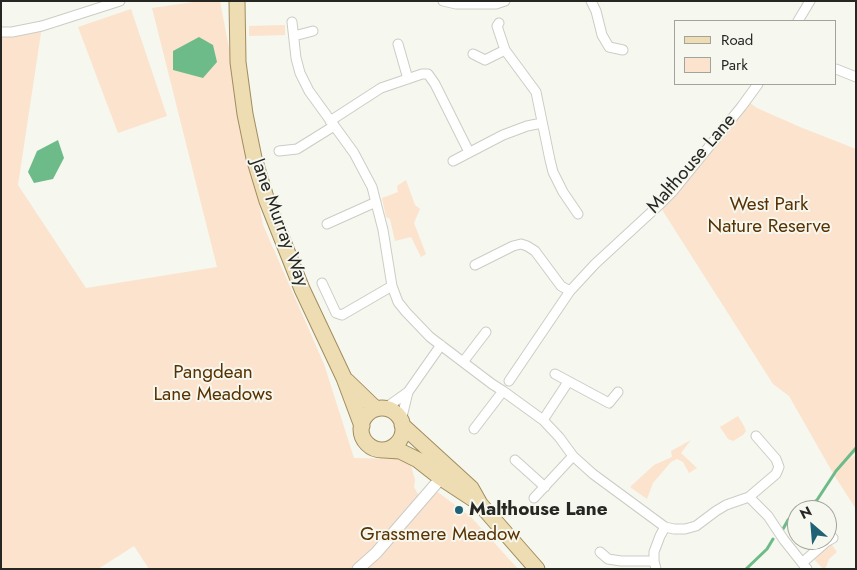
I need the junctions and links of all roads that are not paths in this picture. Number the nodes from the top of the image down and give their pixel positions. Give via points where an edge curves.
1 (120, 1) edge
2 (237, 1) edge
3 (443, 1) edge
4 (505, 1) edge
5 (591, 1) edge
6 (810, 1) edge
7 (799, 20) edge
8 (292, 22) dead end
9 (499, 23) dead end
10 (1, 32) edge
11 (314, 32) dead end
12 (294, 36) junction
13 (398, 44) dead end
14 (505, 50) junction
15 (623, 50) dead end
16 (473, 54) dead end
17 (837, 69) edge
18 (856, 77) edge
19 (408, 79) junction
20 (757, 85) edge
21 (332, 123) junction
22 (542, 123) junction
23 (279, 151) dead end
24 (469, 152) junction
25 (454, 161) dead end
26 (376, 202) junction
27 (578, 214) dead end
28 (327, 224) dead end
29 (475, 265) dead end
30 (322, 283) dead end
31 (392, 286) junction
32 (570, 291) junction
33 (486, 332) dead end
34 (441, 345) junction
35 (463, 362) junction
36 (555, 374) dead end
37 (344, 378) junction
38 (509, 381) dead end
39 (568, 382) junction
40 (503, 391) junction
41 (408, 392) junction
42 (618, 392) dead end
43 (380, 409) junction
44 (542, 420) junction
45 (402, 423) junction
46 (362, 426) junction
47 (474, 429) dead end
48 (756, 436) dead end
49 (384, 450) junction
50 (573, 456) junction
51 (515, 460) dead end
52 (441, 478) junction
53 (545, 487) junction
54 (749, 497) junction
55 (534, 498) dead end
56 (480, 504) junction
57 (665, 527) junction
58 (819, 550) edge
59 (600, 552) dead end
60 (655, 565) edge
61 (805, 566) edge
62 (358, 569) edge
63 (537, 569) edge

1 - 10 street via 42,26
2 - 37 main road, Jane Murray Way via 238,62 254,158 267,201 302,289
3 - 4 street via 456,4
5 - 15 street via 609,47
6 - 7 street
8 - 12 street
9 - 14 street via 497,26
11 - 12 street
12 - 21 street via 300,73
13 - 19 street
14 - 16 street via 485,60
14 - 22 street via 536,92
17 - 18 street
19 - 21 street via 381,88
19 - 24 street via 428,74
20 - 32 street, Malthouse Lane via 673,191
21 - 23 street via 297,149
21 - 26 street via 361,164
22 - 24 street via 515,130
22 - 27 street via 557,181
24 - 25 street
26 - 28 street
26 - 31 street
29 - 32 street via 521,244 535,251 561,286
30 - 31 street via 336,313 342,315
31 - 34 street via 406,312
32 - 38 street, Malthouse Lane
33 - 35 street
34 - 35 street
34 - 41 street
35 - 40 street
36 - 39 street
37 - 43 main road
37 - 46 main road, Jane Murray Way
39 - 42 street via 609,403
39 - 44 street
40 - 44 street
40 - 47 street
41 - 43 street
41 - 45 street
43 - 45 main road via 394,412
43 - 46 main road via 367,415
44 - 50 street
45 - 49 main road via 400,441
45 - 56 main road via 471,488
46 - 49 main road via 366,443 377,450
48 - 54 street via 779,467 776,474
49 - 52 main road via 400,451
50 - 53 street
50 - 57 street
51 - 53 street
52 - 56 main road
52 - 62 street via 376,553
53 - 55 street
54 - 57 street via 716,510 696,526 685,529
54 - 61 street via 768,516
56 - 63 main road
57 - 60 street via 654,552
58 - 61 street
59 - 60 street via 608,559

